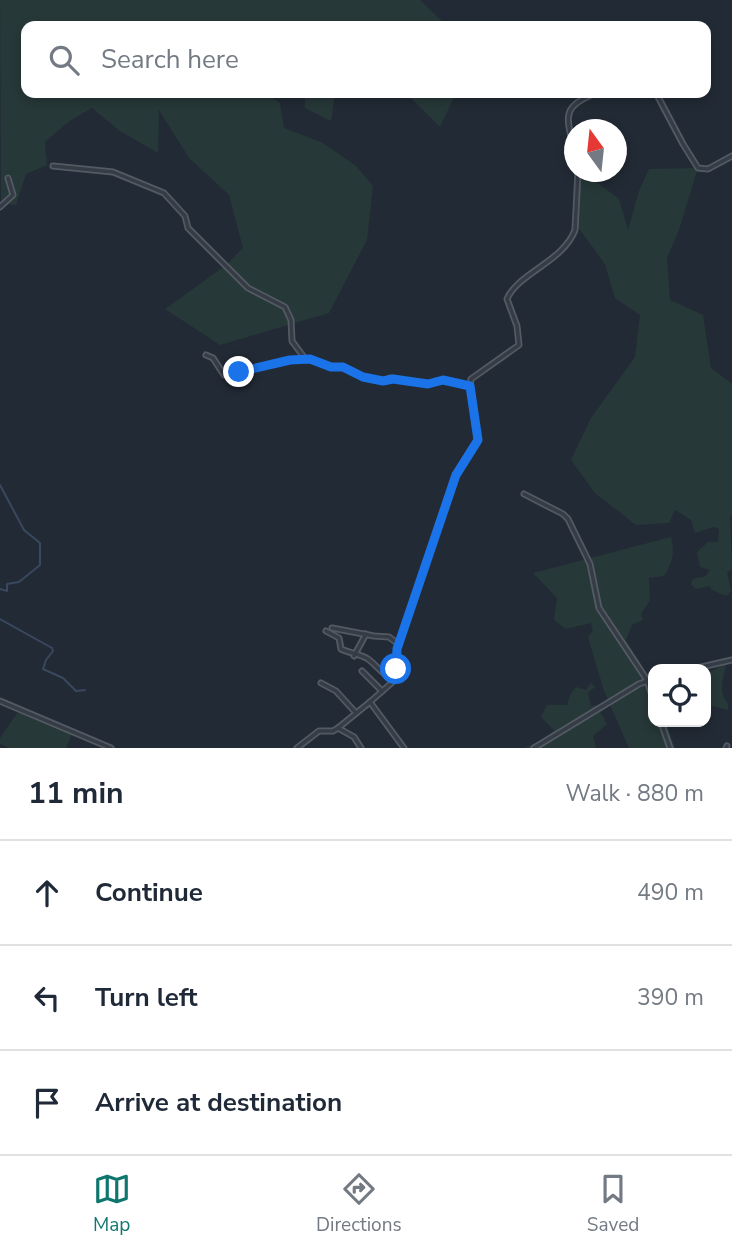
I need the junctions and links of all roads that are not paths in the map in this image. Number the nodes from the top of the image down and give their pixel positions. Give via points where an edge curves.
1 (584, 98) edge
2 (659, 98) edge
3 (568, 119) edge
4 (732, 156) edge
5 (53, 166) dead end
6 (8, 178) dead end
7 (578, 182) edge
8 (0, 207) edge
9 (206, 355) dead end
10 (306, 359) junction
11 (470, 386) junction
12 (524, 494) dead end
13 (332, 628) dead end
14 (326, 631) dead end
15 (366, 634) junction
16 (397, 649) junction
17 (354, 656) junction
18 (732, 660) edge
19 (711, 665) edge
20 (362, 671) dead end
21 (396, 679) junction
22 (647, 680) junction
23 (321, 683) dead end
24 (648, 683) edge
25 (382, 691) junction
26 (0, 701) edge
27 (370, 702) junction
28 (356, 713) junction
29 (663, 727) edge
30 (338, 728) junction
31 (111, 748) edge
32 (297, 748) edge
33 (361, 748) edge
34 (404, 748) edge
35 (534, 748) edge
36 (670, 748) edge

1 - 3 street via 575,102
2 - 4 street via 698,168 708,169
5 - 10 street via 113,172 164,192 185,216 188,228 247,286 285,307 292,341
6 - 8 street via 13,195
7 - 11 street via 572,236 507,299 519,345 475,374
9 - 10 street via 224,376
10 - 11 street via 383,381 428,384 443,380
11 - 16 street via 478,440 456,475
12 - 22 street via 568,519 590,564 599,608
13 - 15 street
14 - 17 street
15 - 16 street via 389,637 397,642
15 - 17 street
16 - 21 street
17 - 21 street via 365,657 385,676
18 - 19 street
20 - 25 street
21 - 25 street
22 - 24 street
22 - 35 street
23 - 28 street via 336,691
25 - 27 street
26 - 31 street
27 - 28 street
27 - 34 street
28 - 30 street
29 - 36 street
30 - 32 street via 319,731
30 - 33 street via 354,737

